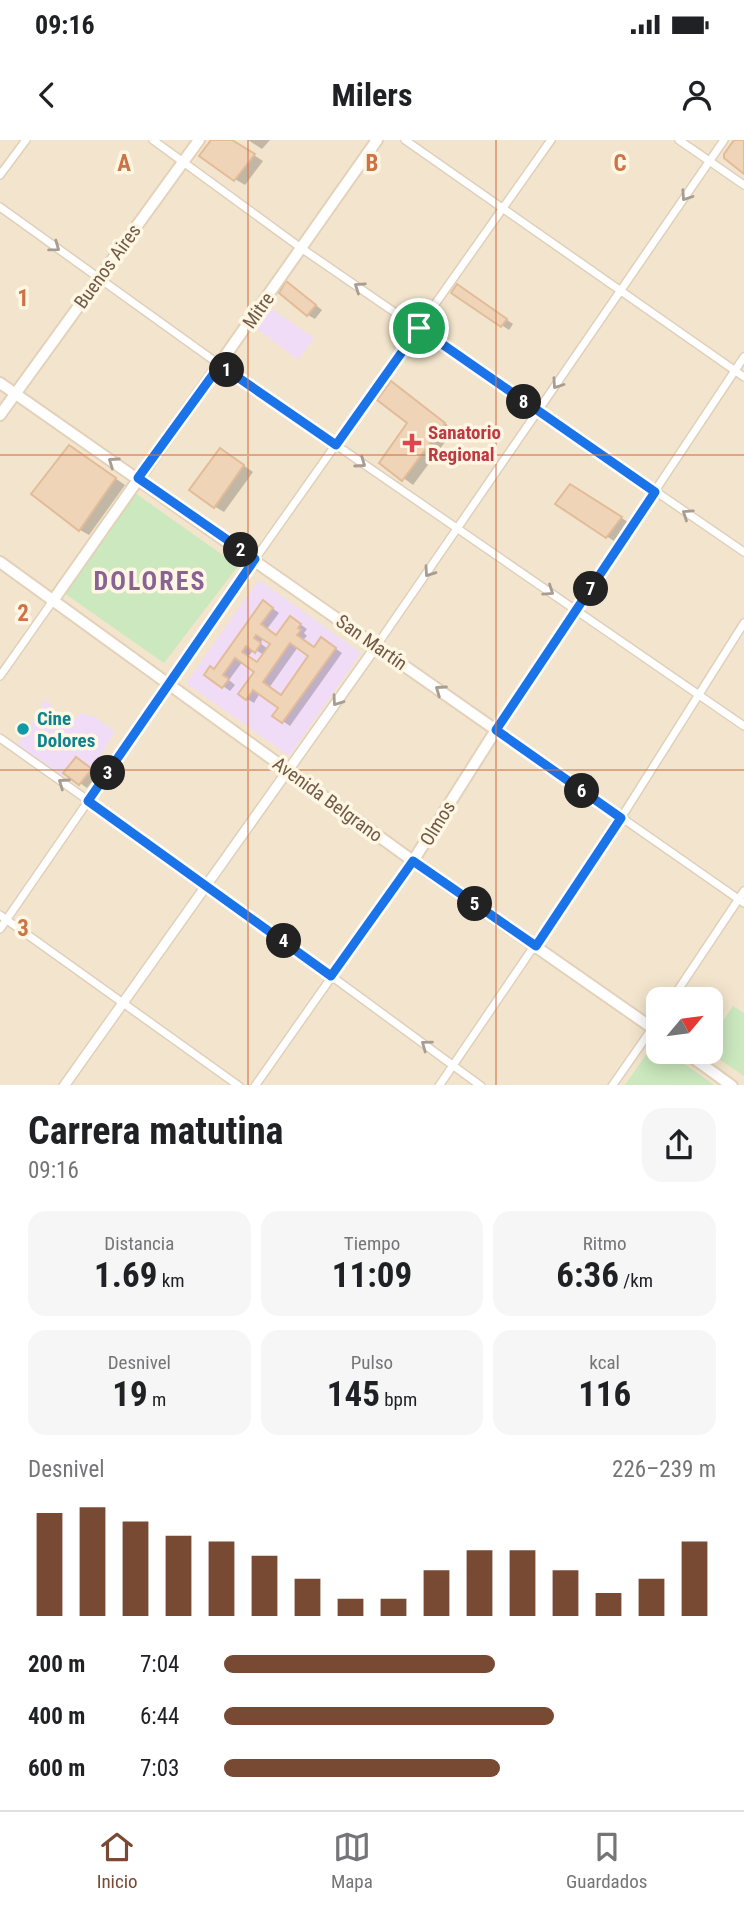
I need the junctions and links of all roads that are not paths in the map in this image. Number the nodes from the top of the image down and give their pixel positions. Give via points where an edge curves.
1 (26, 140) edge
2 (153, 140) edge
3 (199, 140) edge
4 (377, 140) edge
5 (405, 140) edge
6 (551, 140) edge
7 (679, 140) edge
8 (724, 140) edge
9 (710, 161) junction
10 (184, 162) junction
11 (0, 175) edge
12 (744, 185) edge
13 (0, 207) edge
14 (503, 208) junction
15 (301, 248) junction
16 (97, 278) junction
17 (621, 291) junction
18 (419, 328) junction
19 (744, 357) edge
20 (220, 365) junction
21 (735, 371) junction
22 (744, 377) edge
23 (0, 383) edge
24 (16, 394) junction
25 (538, 412) junction
26 (0, 415) edge
27 (336, 445) junction
28 (138, 478) junction
29 (655, 492) junction
30 (457, 530) junction
31 (744, 552) edge
32 (255, 559) junction
33 (0, 562) edge
34 (52, 601) junction
35 (577, 610) junction
36 (744, 623) edge
37 (377, 645) junction
38 (0, 676) edge
39 (168, 685) junction
40 (699, 695) junction
41 (744, 726) edge
42 (496, 730) junction
43 (0, 738) edge
44 (288, 770) junction
45 (88, 801) junction
46 (621, 818) junction
47 (413, 861) junction
48 (206, 884) junction
49 (744, 891) edge
50 (741, 901) edge
51 (3, 918) edge
52 (0, 929) edge
53 (536, 946) junction
54 (331, 976) junction
55 (680, 987) edge
56 (123, 1003) junction
57 (646, 1020) edge
58 (646, 1040) edge
59 (702, 1064) edge
60 (454, 1066) junction
61 (65, 1085) edge
62 (238, 1085) edge
63 (256, 1085) edge
64 (440, 1085) edge
65 (480, 1085) edge
66 (613, 1085) edge
67 (731, 1085) edge

1 - 11 street
2 - 10 street
3 - 10 main road, Buenos Aires
4 - 15 main road, Mitre
5 - 14 street
6 - 14 street
7 - 9 street
8 - 9 street
9 - 12 street
9 -> 17 street
10 - 15 street
10 - 16 main road, Buenos Aires
13 -> 16 street
14 - 17 street
14 - 18 street
18 -> 15 street
15 - 20 main road, Mitre
16 - 20 street
16 - 24 main road, Buenos Aires
17 - 21 street
17 -> 25 street
18 - 25 street
18 - 27 street
19 - 21 street
20 - 27 street
20 - 28 main road, Mitre
21 - 22 street
21 - 29 street
23 - 24 main road, San Martín
24 - 26 main road, Buenos Aires
28 -> 24 main road, San Martín
25 - 29 street
25 - 30 street
27 -> 30 street
27 - 32 street
28 - 32 main road, San Martín
28 - 34 main road, Mitre
31 -> 29 street
29 - 35 street
30 -> 35 street
30 -> 37 street
32 - 37 main road, San Martín
32 - 39 street
33 - 34 main road, Avenida Belgrano
34 - 38 street
34 - 39 main road, Avenida Belgrano
35 - 40 street
35 - 42 street
36 - 40 street
42 -> 37 main road, San Martín
37 -> 44 street
39 - 44 main road, Avenida Belgrano
39 - 45 street
40 - 41 street
40 - 46 street
42 - 46 street, San Martín
42 - 47 main road, Olmos
45 -> 43 street
44 - 47 main road, Avenida Belgrano
44 - 48 street
45 - 48 street
45 - 51 street
46 - 50 street, San Martín
46 - 53 street
47 - 53 main road, Avenida Belgrano
47 - 54 street, Olmos
48 - 54 street
48 - 56 street
49 - 50 street
50 - 55 street
51 - 52 street
51 - 56 street
53 - 57 main road, Avenida Belgrano
53 - 60 street
60 -> 54 street
54 - 63 street, Olmos
56 - 61 street
56 - 62 street
58 - 66 street
59 - 67 main road
60 - 64 street
60 - 65 street

